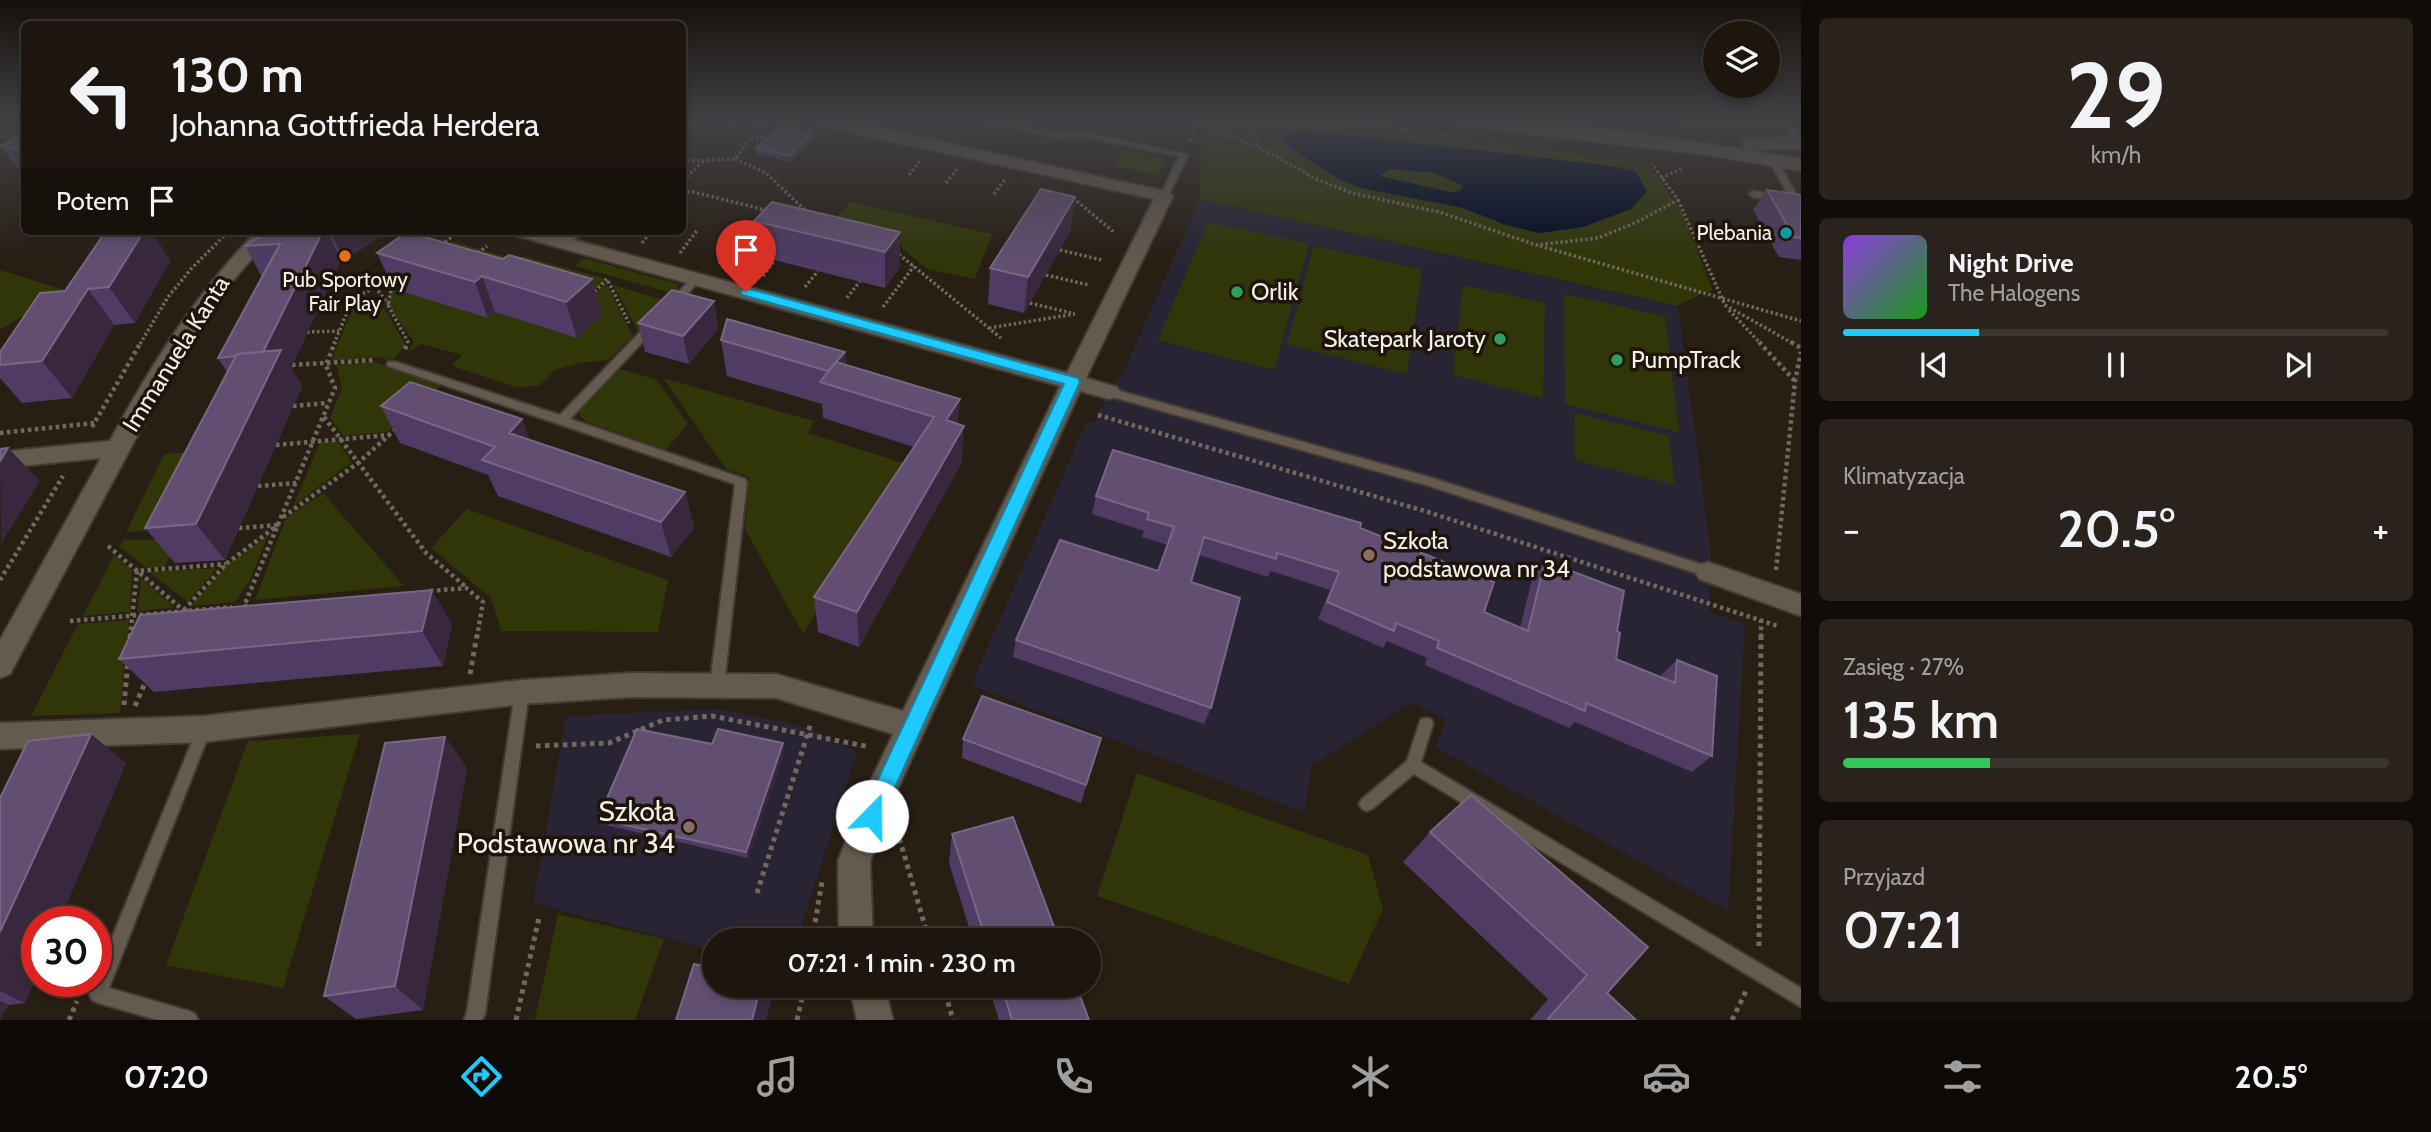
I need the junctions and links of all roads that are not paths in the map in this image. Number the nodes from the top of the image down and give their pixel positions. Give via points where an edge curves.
1 (1035, 168) edge
2 (1178, 168) edge
3 (1777, 168) edge
4 (1753, 194) dead end
5 (1164, 196) junction
6 (263, 235) edge
7 (572, 237) edge
8 (696, 279) junction
9 (392, 364) road end
10 (1073, 382) junction
11 (1109, 392) joint
12 (562, 420) junction
13 (117, 448) junction
14 (0, 460) edge
15 (1709, 572) joint
16 (1801, 605) edge
17 (0, 666) edge
18 (717, 685) junction
19 (522, 692) junction
20 (1426, 724) dead end
21 (912, 727) junction
22 (204, 729) junction
23 (0, 736) edge
24 (1413, 765) junction
25 (1367, 804) dead end
26 (854, 928) edge
27 (869, 998) edge
28 (1801, 998) edge
29 (189, 1020) edge
30 (472, 1020) edge
31 (875, 1020) edge

1 - 5 street
2 - 5 lane
3 - 4 lane via 1795,199
5 - 10 street
6 - 13 street, Immanuela Kanta via 206,299
7 - 8 street
8 - 10 street
8 - 12 lane
9 - 12 lane
10 - 11 street
10 - 21 street
11 - 15 lane via 1429,481
12 - 18 lane via 741,482
13 - 14 street, Immanuela Kanta
13 - 17 street, Immanuela Kanta
15 - 16 street
18 - 19 street
18 - 21 street via 776,685
19 - 22 street
19 - 30 lane
20 - 24 lane
21 - 26 street via 854,861
22 - 23 street
22 - 29 lane via 97,994
24 - 25 lane
24 - 28 lane
27 - 31 street

